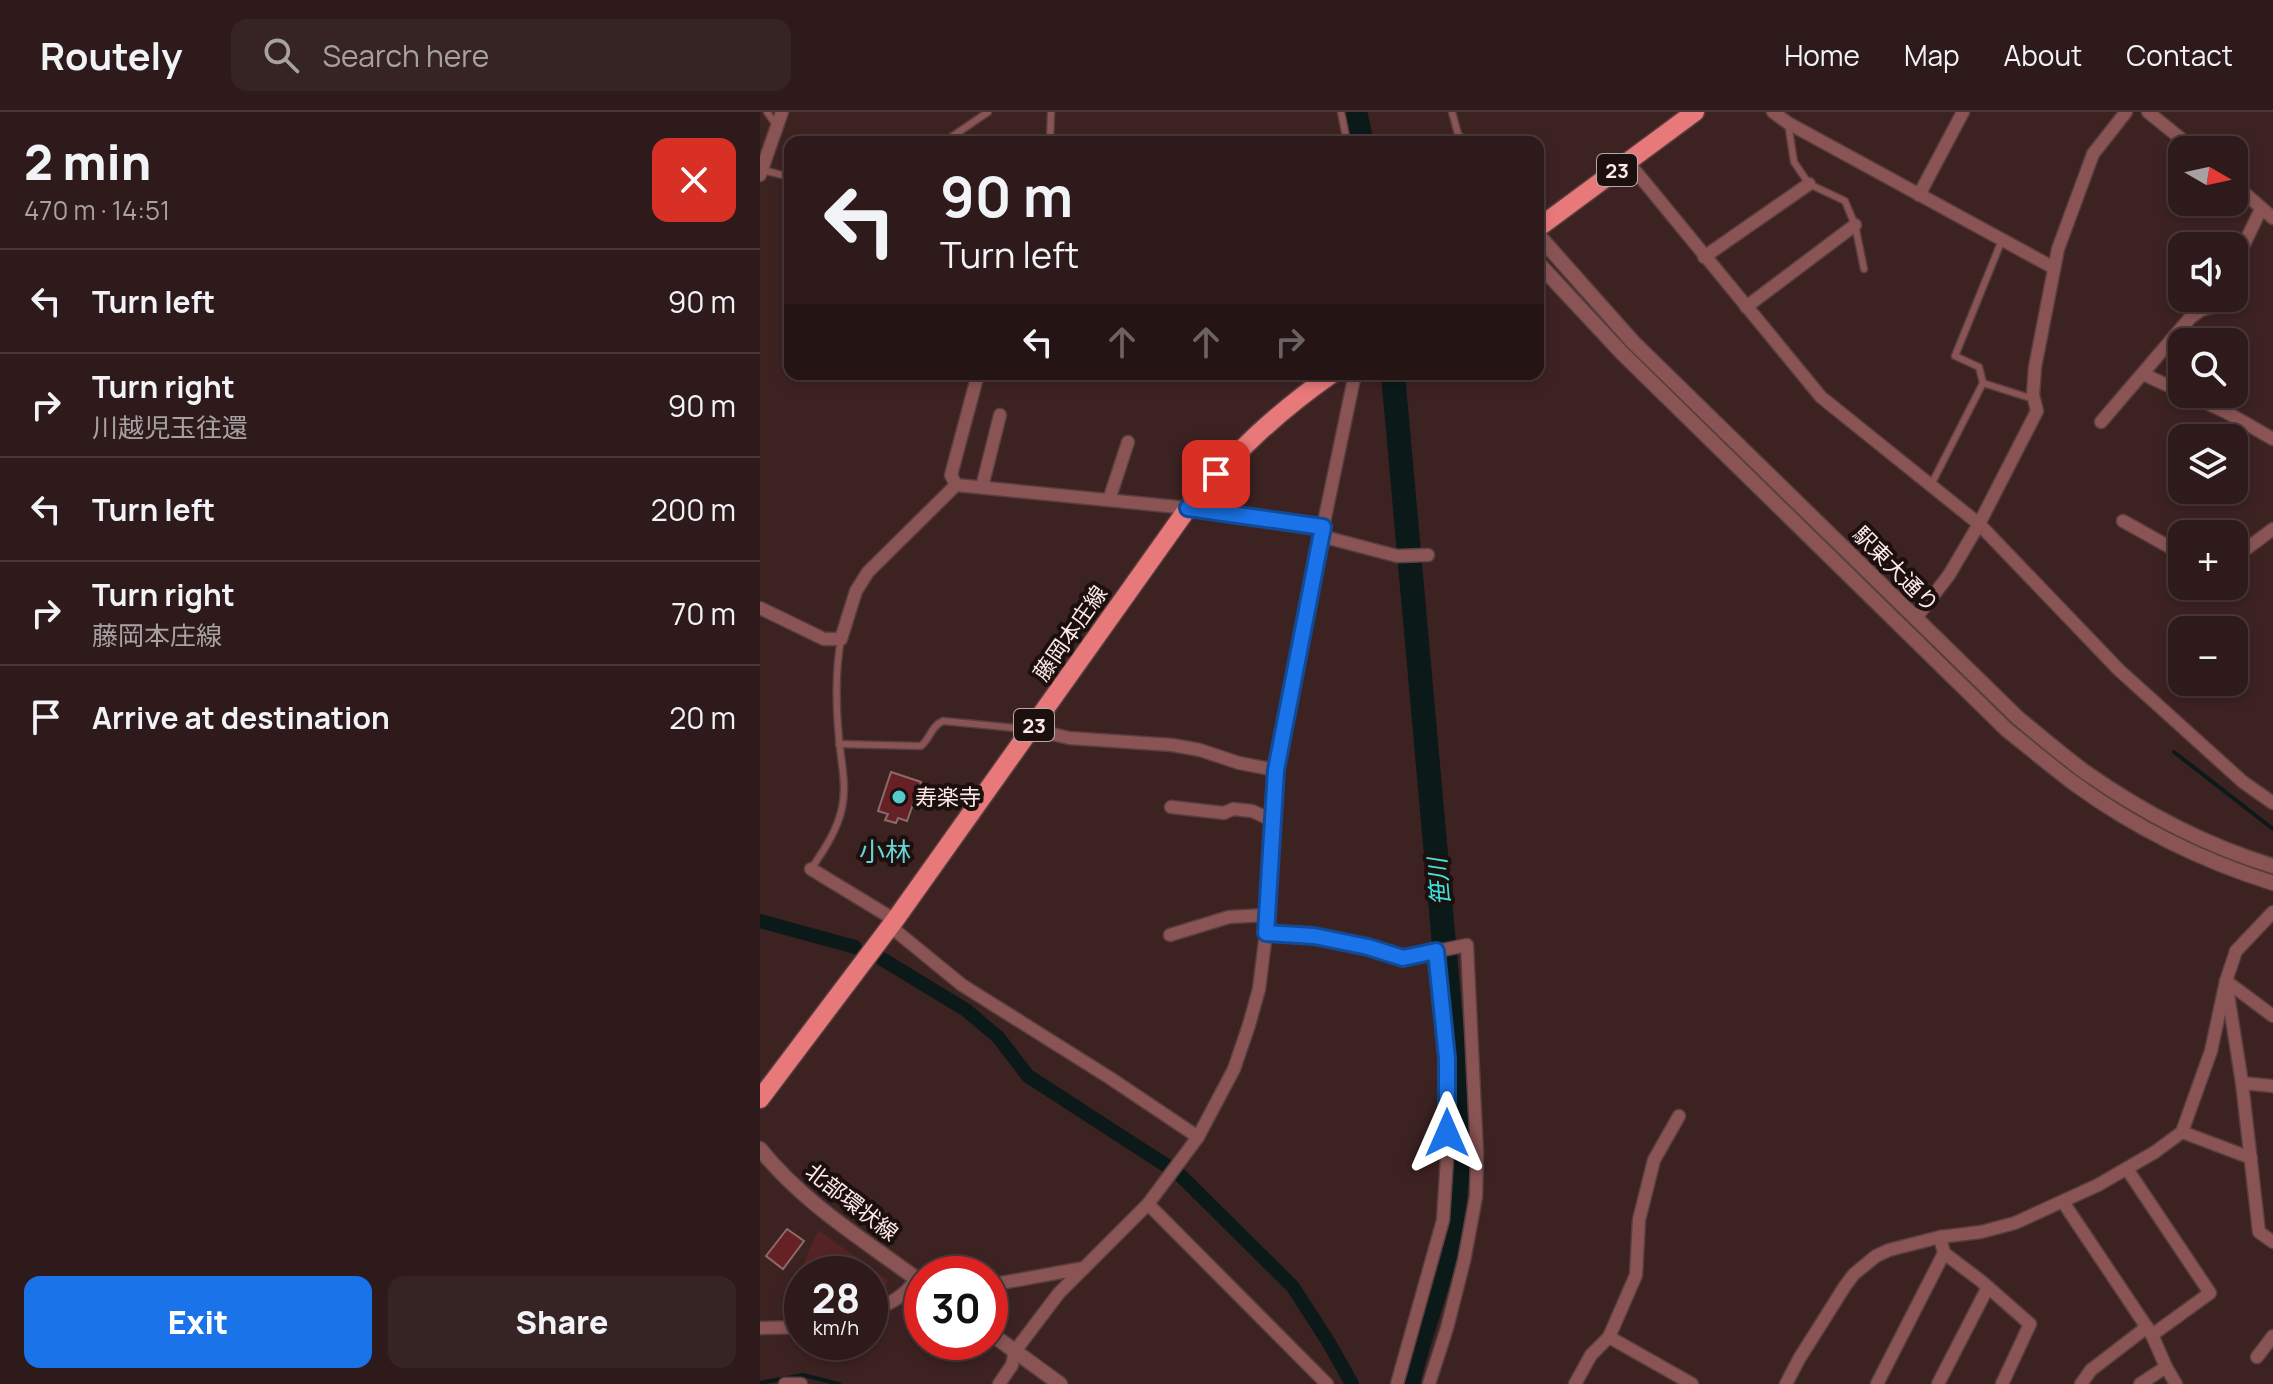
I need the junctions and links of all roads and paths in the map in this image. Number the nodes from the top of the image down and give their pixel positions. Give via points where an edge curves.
1 (767, 112) edge
2 (782, 112) edge
3 (988, 112) edge
4 (1051, 112) edge
5 (1341, 112) edge
6 (1452, 112) edge
7 (1695, 112) edge
8 (1773, 112) edge
9 (2148, 112) edge
10 (1960, 113) edge
11 (2123, 113) edge
12 (1788, 123) junction
13 (777, 126) junction
14 (953, 136) edge
15 (1050, 136) edge
16 (1346, 136) edge
17 (1460, 136) edge
18 (2178, 136) edge
19 (1628, 162) junction
20 (761, 172) edge
21 (784, 176) edge
22 (1809, 184) junction
23 (1919, 195) junction
24 (2248, 197) edge
25 (2261, 209) junction
26 (2273, 218) edge
27 (1544, 224) edge
28 (1855, 225) junction
29 (2248, 236) edge
30 (2002, 240) junction
31 (1544, 242) edge
32 (1704, 257) junction
33 (2054, 268) junction
34 (1544, 269) edge
35 (1864, 269) dead end
36 (1746, 307) junction
37 (2198, 312) edge
38 (2143, 374) junction
39 (976, 380) edge
40 (1324, 380) edge
41 (1354, 380) edge
42 (1983, 383) junction
43 (2168, 386) edge
44 (2033, 397) junction
45 (2217, 408) edge
46 (1000, 415) dead end
47 (2101, 422) dead end
48 (2273, 439) edge
49 (1128, 442) dead end
50 (956, 485) junction
51 (1931, 485) junction
52 (982, 487) junction
53 (1109, 500) junction
54 (1188, 508) junction
55 (2123, 521) dead end
56 (1979, 524) junction
57 (2273, 529) edge
58 (1322, 532) junction
59 (2168, 546) edge
60 (2248, 548) edge
61 (1428, 555) dead end
62 (760, 608) edge
63 (1915, 619) junction
64 (841, 639) junction
65 (1031, 729) junction
66 (839, 744) junction
67 (1276, 770) junction
68 (2273, 803) edge
69 (1171, 807) dead end
70 (1272, 820) junction
71 (2273, 866) edge
72 (811, 869) joint
73 (2273, 883) edge
74 (2273, 912) edge
75 (1267, 915) junction
76 (893, 924) junction
77 (1266, 933) junction
78 (1170, 935) dead end
79 (1436, 951) junction
80 (2226, 981) junction
81 (2273, 1016) edge
82 (2242, 1083) junction
83 (2273, 1086) edge
84 (760, 1099) edge
85 (1679, 1116) dead end
86 (2182, 1132) junction
87 (1198, 1137) junction
88 (760, 1149) edge
89 (2251, 1158) junction
90 (2127, 1169) junction
91 (2063, 1202) junction
92 (1148, 1204) junction
93 (1940, 1237) junction
94 (2273, 1242) edge
95 (1944, 1253) junction
96 (1084, 1268) junction
97 (904, 1270) edge
98 (1008, 1282) edge
99 (1988, 1287) junction
100 (784, 1327) edge
101 (760, 1328) edge
102 (2150, 1331) junction
103 (2273, 1336) edge
104 (1609, 1337) junction
105 (1008, 1346) edge
106 (1015, 1351) junction
107 (2257, 1357) dead end
108 (2166, 1367) junction
109 (785, 1384) edge
110 (801, 1384) edge
111 (999, 1384) edge
112 (1060, 1384) edge
113 (1327, 1384) edge
114 (1397, 1384) edge
115 (1429, 1384) edge
116 (1575, 1384) edge
117 (1692, 1384) edge
118 (1786, 1384) edge
119 (1877, 1384) edge
120 (1938, 1384) edge
121 (2002, 1384) edge
122 (2081, 1384) edge
123 (2140, 1384) edge
124 (2176, 1384) edge

1 - 13 lane
2 - 13 street
3 - 14 lane
4 - 15 lane
5 - 16 lane
6 - 17 lane
7 - 19 main road, 23
8 - 12 street
9 - 18 street
10 - 23 street
11 - 33 street via 2093,154
12 - 22 lane via 1794,162
12 - 23 street
13 - 20 street
19 - 27 main road, 23
19 - 32 street
20 - 21 lane
22 - 28 lane via 1845,201
22 - 32 street
23 - 30 street
24 - 25 street
25 - 26 street
25 - 29 street
28 - 35 lane
28 - 36 street
30 - 33 street
30 - 42 lane via 1955,356 1979,367
31 - 63 street, 駅東大通り via 1633,342
32 - 36 street
33 - 44 street
34 - 73 street, 駅東大通り via 1622,353 2007,730 2076,785 2145,829
36 - 51 street via 1821,397
37 - 38 street
38 - 43 street
38 - 47 street
39 - 50 street via 951,475
40 - 54 main road, 藤岡本庄線 / 23 via 1238,450
41 - 58 street
42 - 44 lane
42 - 51 lane
44 - 56 street via 2037,411
45 - 48 street
46 - 52 street
49 - 53 street
50 - 52 street
50 - 64 street via 868,572 856,591
51 - 56 street
52 - 53 street
53 - 54 street
54 - 58 street
54 - 65 main road, 藤岡本庄線 / 23
55 - 59 street
56 - 63 street
56 - 68 street via 2119,670
57 - 60 street
58 - 61 street via 1397,556
58 - 67 street
62 - 64 street via 824,639
63 - 71 street, 駅東大通り via 2018,718 2085,772 2153,815
64 - 66 lane
65 - 66 lane via 943,721 921,746
65 - 67 street via 1069,738 1172,745
65 - 76 main road, 藤岡本庄線 / 23
66 - 72 lane via 842,807 830,840
67 - 70 street
69 - 70 street via 1252,811
70 - 75 street
72 - 76 street
74 - 80 street via 2236,951
75 - 77 street
75 - 78 street via 1229,917
76 - 84 main road, 藤岡本庄線 / 23
76 - 87 street via 962,985
77 - 79 street via 1314,936 1403,958
77 - 87 street via 1249,1025 1234,1069
79 - 114 street via 1447,1058 1443,1220
79 - 115 street via 1467,945 1477,1154 1476,1197 1464,1261
80 - 81 street
80 - 82 street
80 - 86 street via 2211,1051
82 - 83 street
82 - 89 street
85 - 104 street via 1654,1160 1639,1220 1636,1275
86 - 89 street
86 - 90 street
87 - 92 street
88 - 97 street, 北部環状線 via 816,1206
89 - 94 street via 2259,1232
90 - 91 street
90 - 102 street via 2210,1293
91 - 93 street via 2015,1223
91 - 102 street
92 - 96 street
92 - 113 street
93 - 95 street
93 - 118 street via 1889,1250 1854,1274
95 - 99 street
95 - 119 street
96 - 98 street
96 - 106 street
99 - 120 street
99 - 121 street via 2030,1324
100 - 101 street
102 - 108 street
102 - 122 street via 2091,1370
103 - 107 street
104 - 116 street via 1591,1355
104 - 117 street
105 - 106 street
106 - 111 street
106 - 112 street
108 - 123 street
108 - 124 street
109 - 110 street

